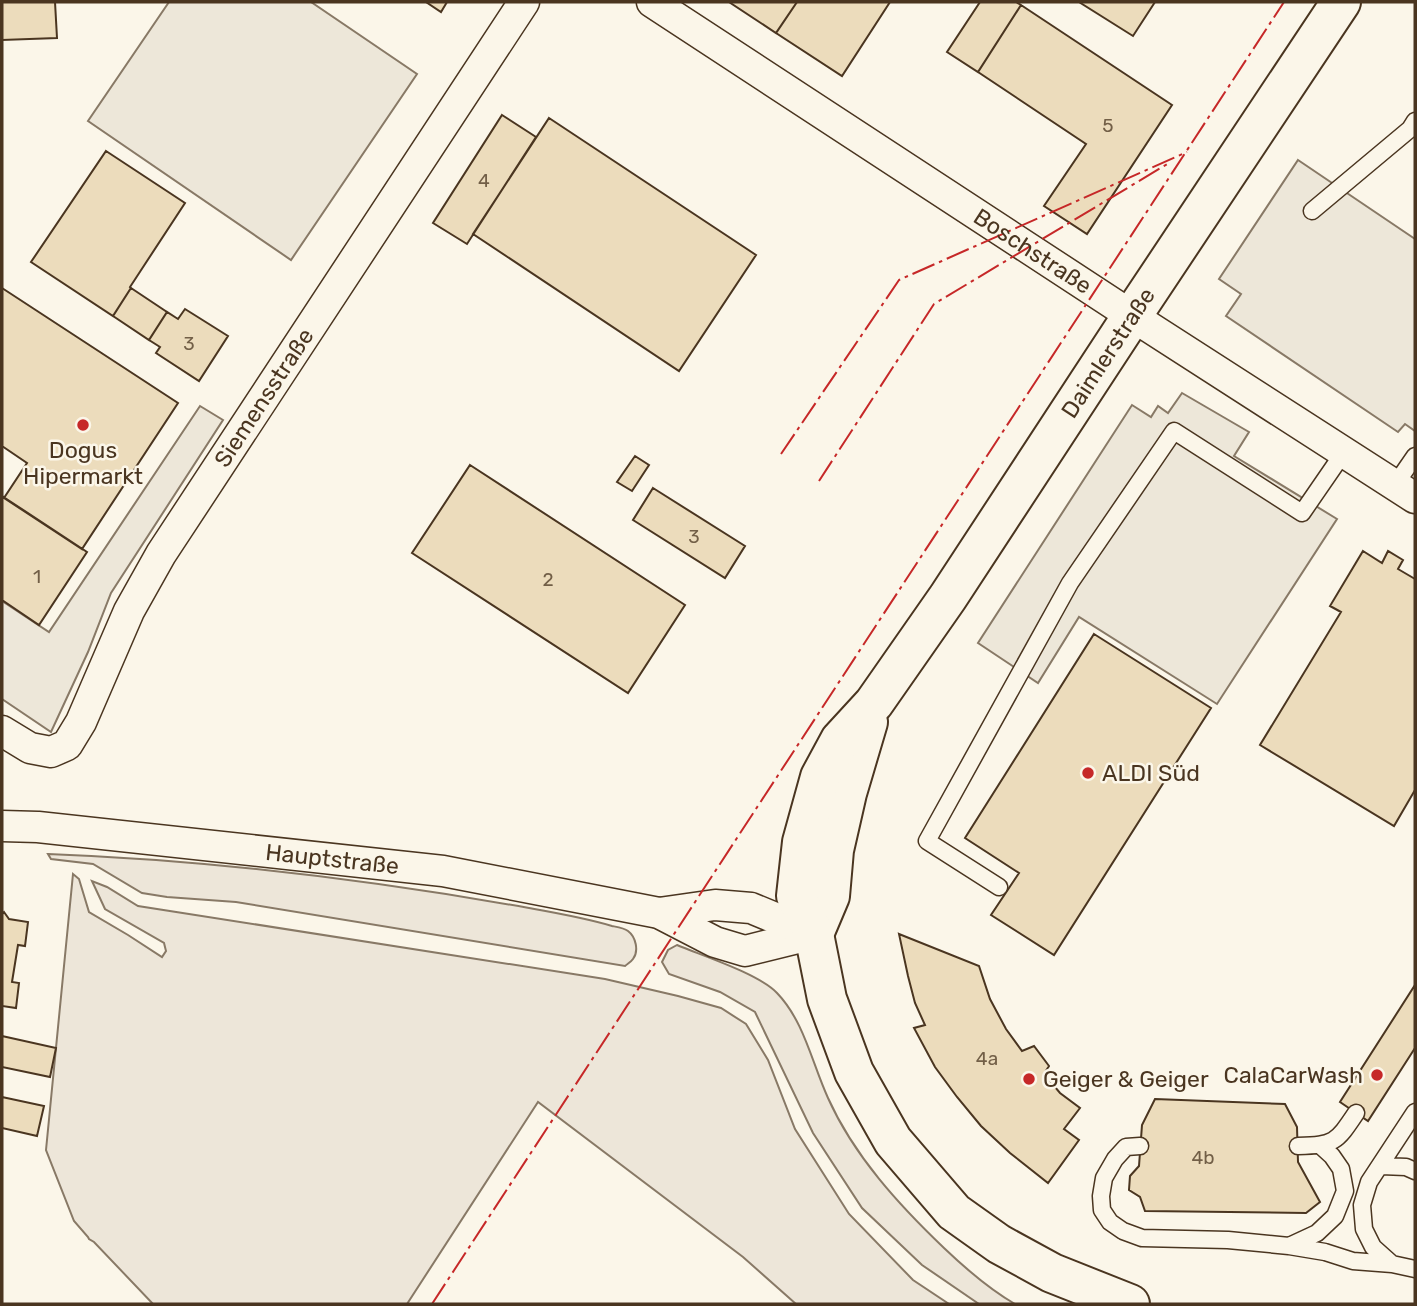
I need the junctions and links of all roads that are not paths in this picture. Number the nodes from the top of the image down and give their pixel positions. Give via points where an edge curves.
1 (524, 2) edge
2 (652, 2) edge
3 (1341, 2) edge
4 (1415, 121) edge
5 (1312, 211) dead end
6 (1132, 316) junction
7 (1344, 452) junction
8 (1415, 456) edge
9 (1405, 492) edge
10 (2, 731) edge
11 (2, 826) edge
12 (999, 887) dead end
13 (659, 913) junction
14 (814, 934) junction
15 (1415, 1112) edge
16 (1356, 1114) dead end
17 (1140, 1146) dead end
18 (1298, 1146) dead end
19 (1321, 1146) junction
20 (1381, 1166) junction
21 (1415, 1171) edge
22 (1289, 1246) junction
23 (1392, 1264) junction
24 (1415, 1269) edge
25 (1130, 1304) edge

1 - 10 street, Siemensstraße via 161,554 129,611 82,722 67,745 51,752 30,748
2 - 6 street, Boschstraße
3 - 6 main road, Daimlerstraße
4 - 5 lane
6 - 7 street, Boschstraße
6 - 14 main road, Daimlerstraße via 874,703 834,850 830,896
7 - 9 street, Boschstraße
7 - 12 lane via 1302,513 1174,431 1070,583 927,841
8 - 9 lane
11 - 13 street, Hauptstraße via 443,871
13 - 14 street, Hauptstraße via 715,905 751,908
13 - 14 street, Hauptstraße via 715,942 745,951
14 - 25 main road via 827,999 853,1072 893,1142 954,1212 999,1244 1052,1273
15 - 20 lane
16 - 19 lane via 1343,1132
17 - 22 lane via 1126,1147 1104,1178 1102,1210 1123,1231 1142,1238
18 - 19 lane
19 - 22 lane via 1341,1169 1345,1191 1335,1216 1317,1233
20 - 21 lane
20 - 23 lane via 1369,1182 1362,1205 1364,1229 1373,1247
22 - 23 lane via 1353,1261
23 - 24 lane

